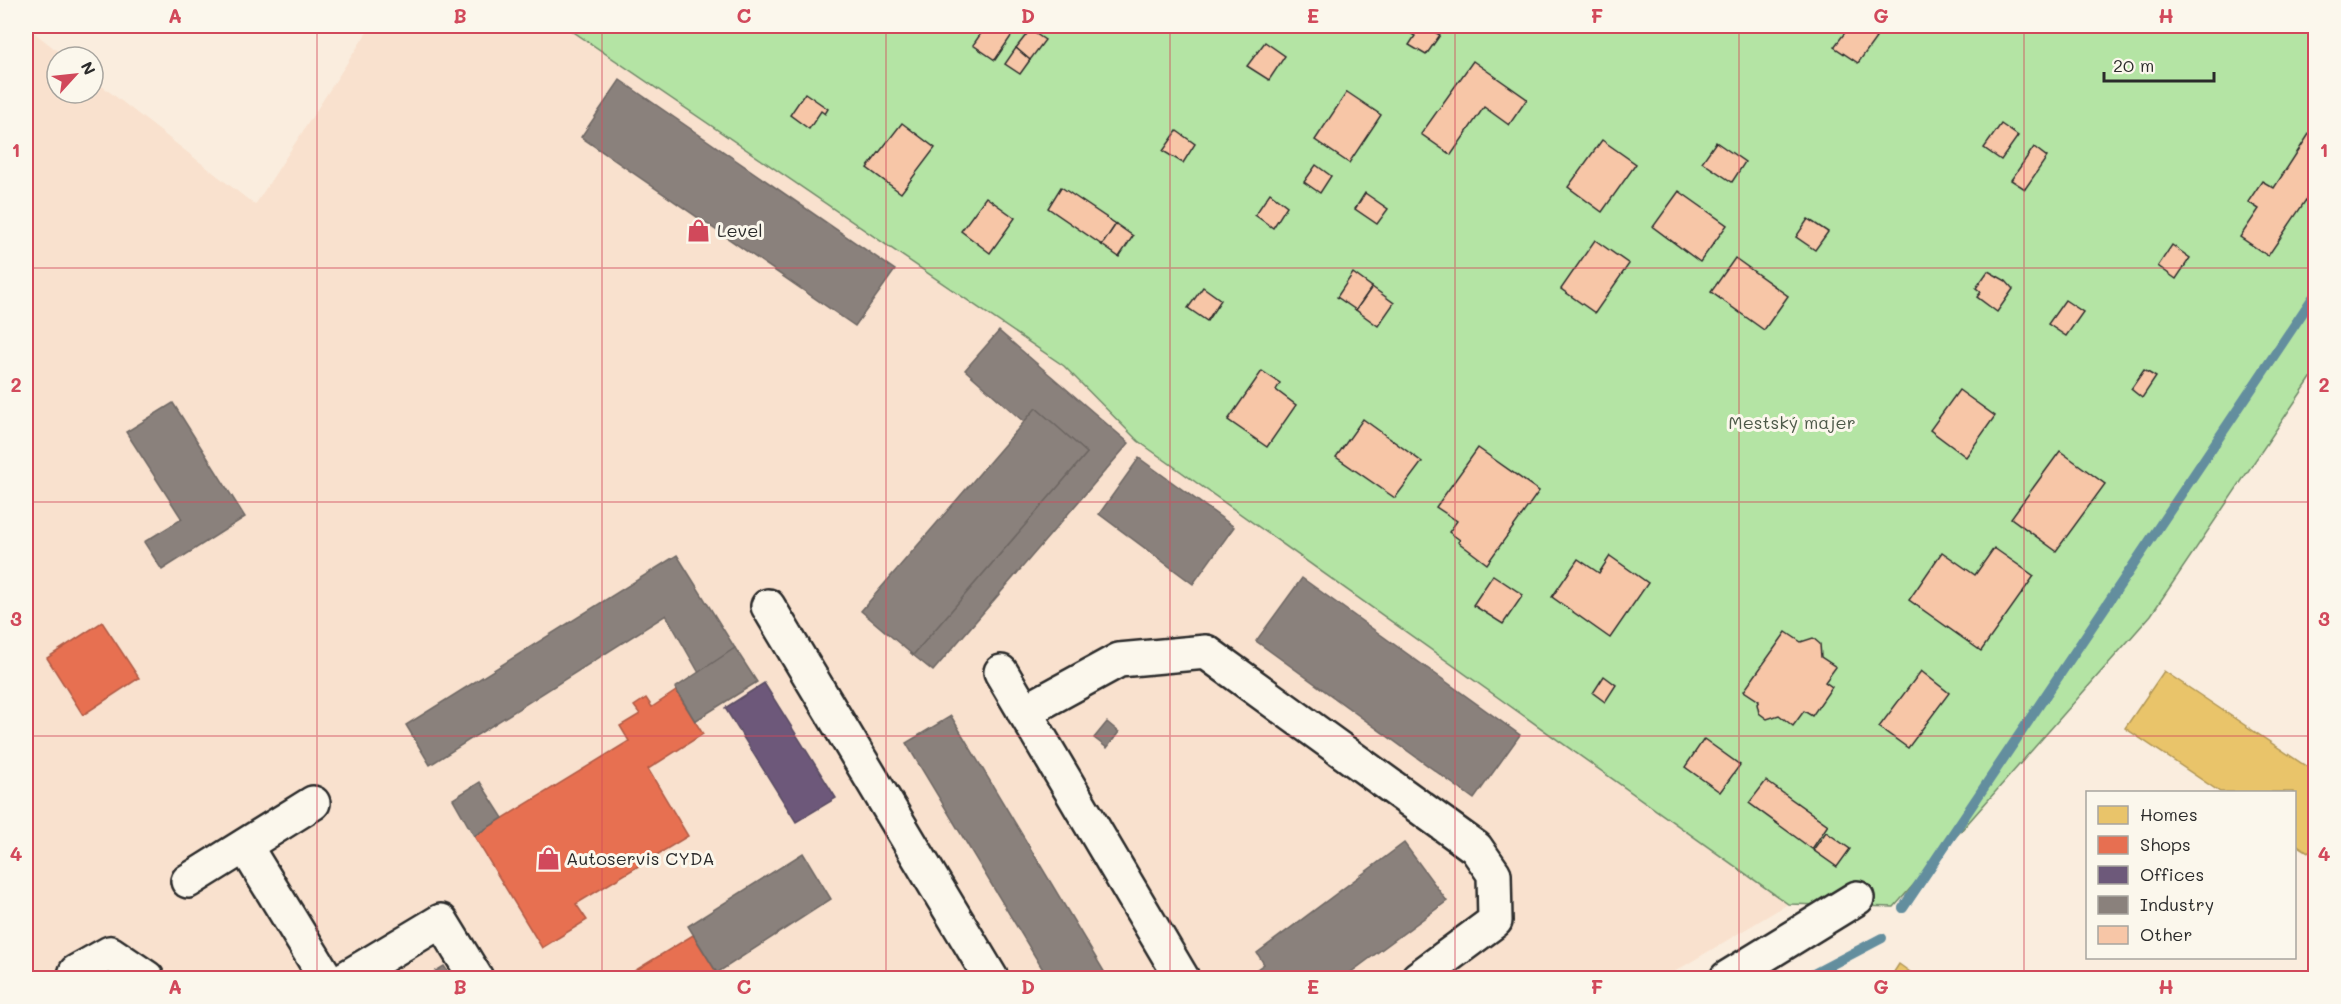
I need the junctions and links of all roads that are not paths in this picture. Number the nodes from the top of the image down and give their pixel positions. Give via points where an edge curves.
1 (768, 606) dead end
2 (1001, 672) dead end
3 (1024, 712) junction
4 (314, 803) dead end
5 (245, 846) junction
6 (188, 881) dead end
7 (1857, 898) dead end
8 (74, 978) edge
9 (147, 978) edge
10 (326, 978) edge
11 (346, 978) edge
12 (476, 978) edge
13 (991, 978) edge
14 (1182, 978) edge
15 (1418, 978) edge
16 (1726, 978) edge

1 - 13 street
2 - 3 street
3 - 14 street
3 - 15 street via 1119,660 1206,652 1476,848 1494,874 1495,921
4 - 5 street
5 - 6 street
5 - 10 street
7 - 16 street
8 - 9 street via 76,972 110,953
11 - 12 street via 441,921

